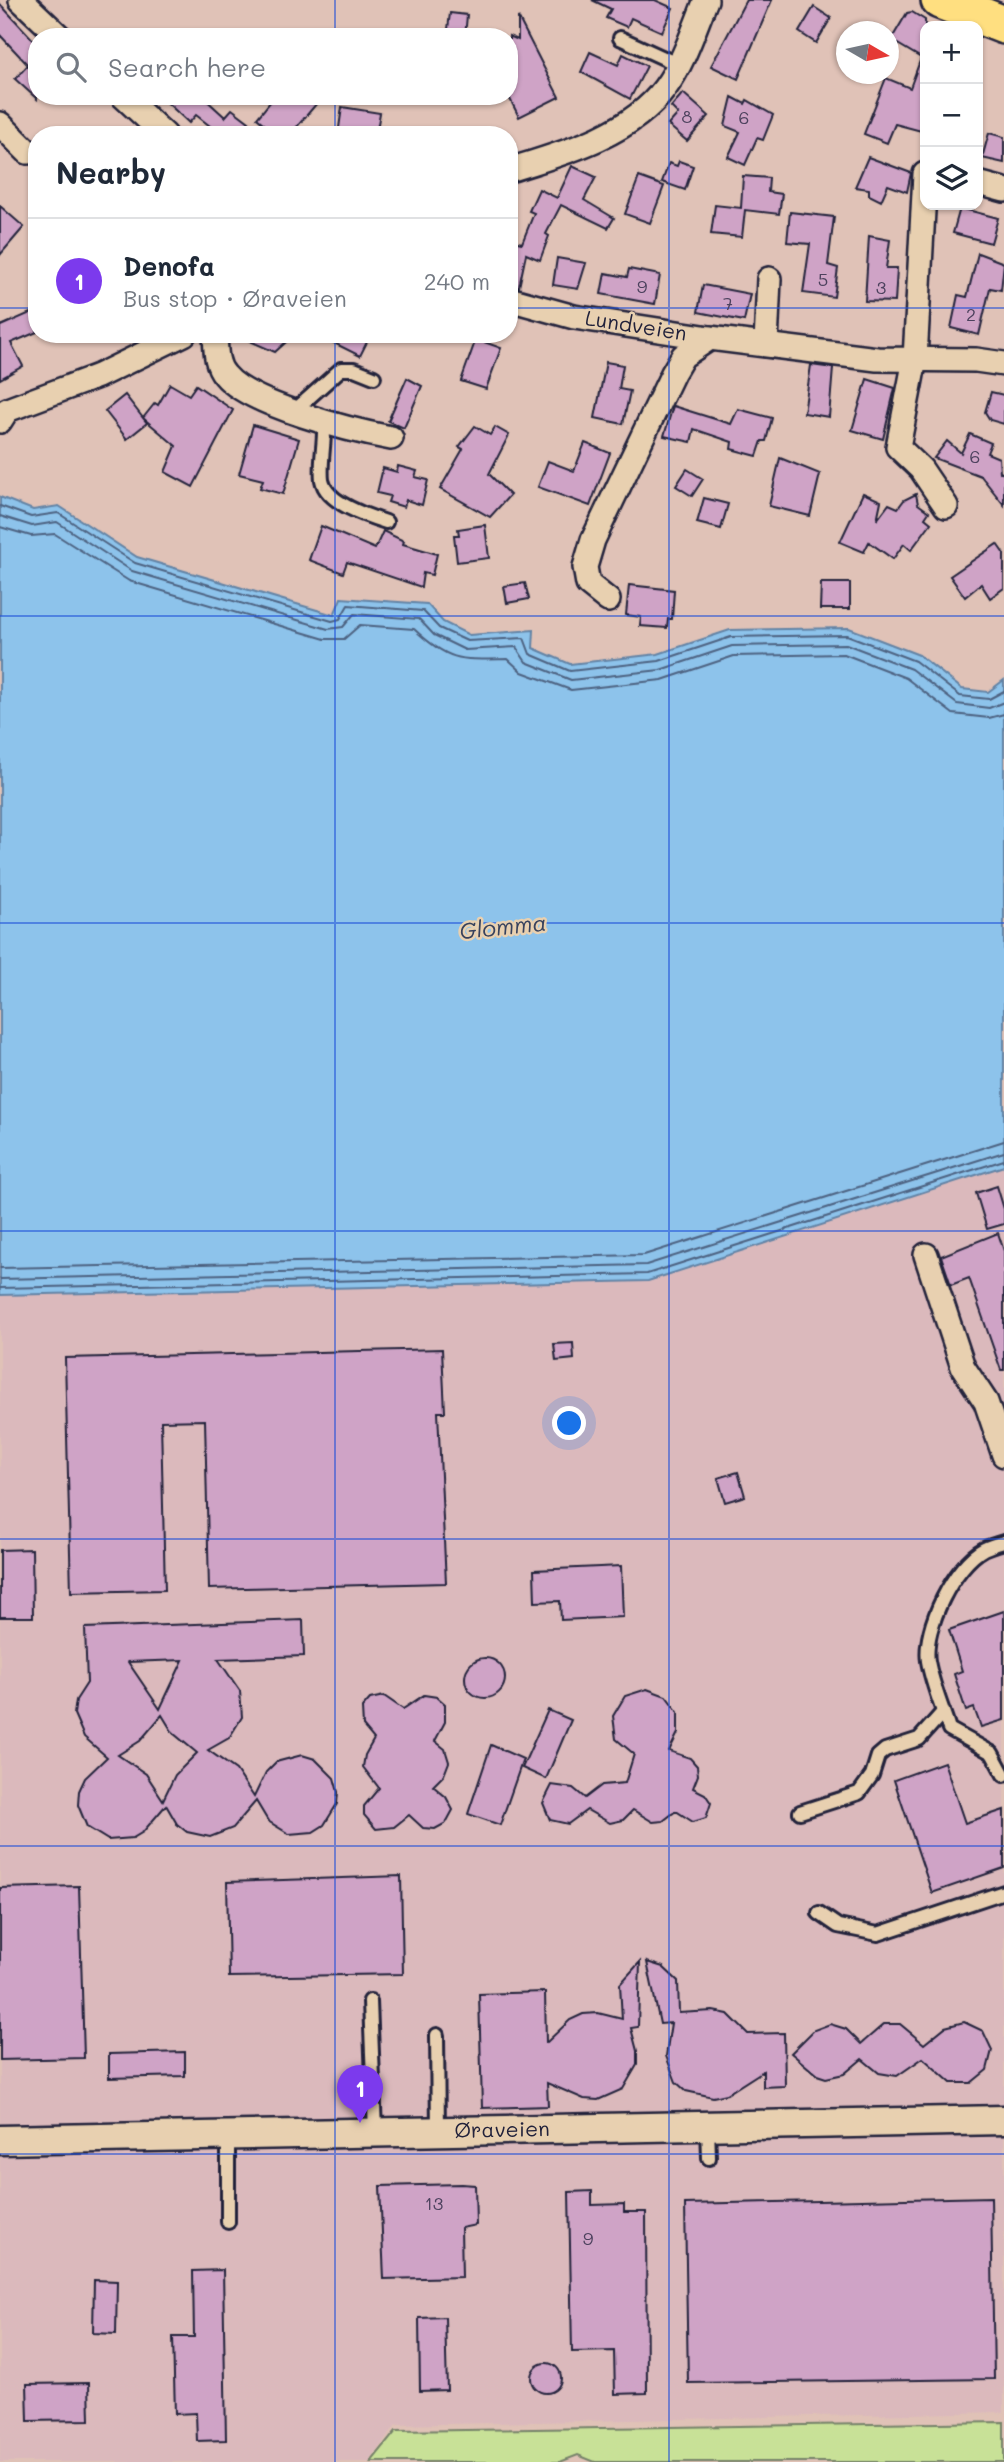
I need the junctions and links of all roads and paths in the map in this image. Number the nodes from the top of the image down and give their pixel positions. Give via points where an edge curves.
1 (21, 0) edge
2 (706, 0) edge
3 (955, 12) edge
4 (1004, 25) edge
5 (51, 28) edge
6 (620, 38) dead end
7 (678, 65) junction
8 (133, 105) edge
9 (0, 124) edge
10 (155, 126) edge
11 (28, 152) dead end
12 (518, 167) edge
13 (983, 184) edge
14 (1004, 190) edge
15 (923, 210) edge
16 (769, 279) dead end
17 (518, 301) edge
18 (710, 338) junction
19 (166, 343) edge
20 (216, 343) edge
21 (766, 344) junction
22 (915, 359) junction
23 (1004, 364) edge
24 (374, 377) dead end
25 (294, 411) junction
26 (0, 421) edge
27 (324, 424) junction
28 (391, 438) dead end
29 (946, 506) dead end
30 (386, 522) dead end
31 (608, 600) dead end
32 (926, 1255) dead end
33 (1004, 1455) edge
34 (1004, 1542) edge
35 (943, 1712) junction
36 (1004, 1775) edge
37 (800, 1812) dead end
38 (1004, 1892) edge
39 (819, 1913) dead end
40 (370, 2001) dead end
41 (437, 2035) dead end
42 (1004, 2120) edge
43 (708, 2127) junction
44 (438, 2132) junction
45 (375, 2133) junction
46 (228, 2135) junction
47 (0, 2140) edge
48 (709, 2158) dead end
49 (228, 2222) dead end

1 - 5 street
2 - 7 street
3 - 4 main road
6 - 7 lane
7 - 12 street via 664,90 613,130
8 - 10 street
9 - 11 street
13 - 14 street
15 - 22 street
16 - 21 street
17 - 18 street, Lundveien via 574,317
18 - 21 street, Lundveien
18 - 31 street via 683,356 673,373 593,540 584,567 588,584
19 - 26 street via 98,376 7,410
20 - 25 street via 225,376
21 - 22 street, Lundveien via 877,359
22 - 23 street, Lundveien
22 - 29 street via 898,447 921,469
24 - 25 lane via 341,369
25 - 27 street
27 - 28 street
27 - 30 lane via 325,488 364,514
32 - 33 street via 963,1367 986,1402
34 - 35 lane via 982,1550 970,1561 953,1583 930,1630 928,1662
35 - 36 lane via 948,1729 992,1753
35 - 37 lane via 919,1739 878,1756 859,1793
38 - 39 lane via 878,1934 838,1926
40 - 45 lane
41 - 44 lane
42 - 43 street, Øraveien
43 - 44 street, Øraveien
43 - 48 lane
44 - 45 street, Øraveien
45 - 46 street, Øraveien
46 - 47 street, Øraveien
46 - 49 lane

